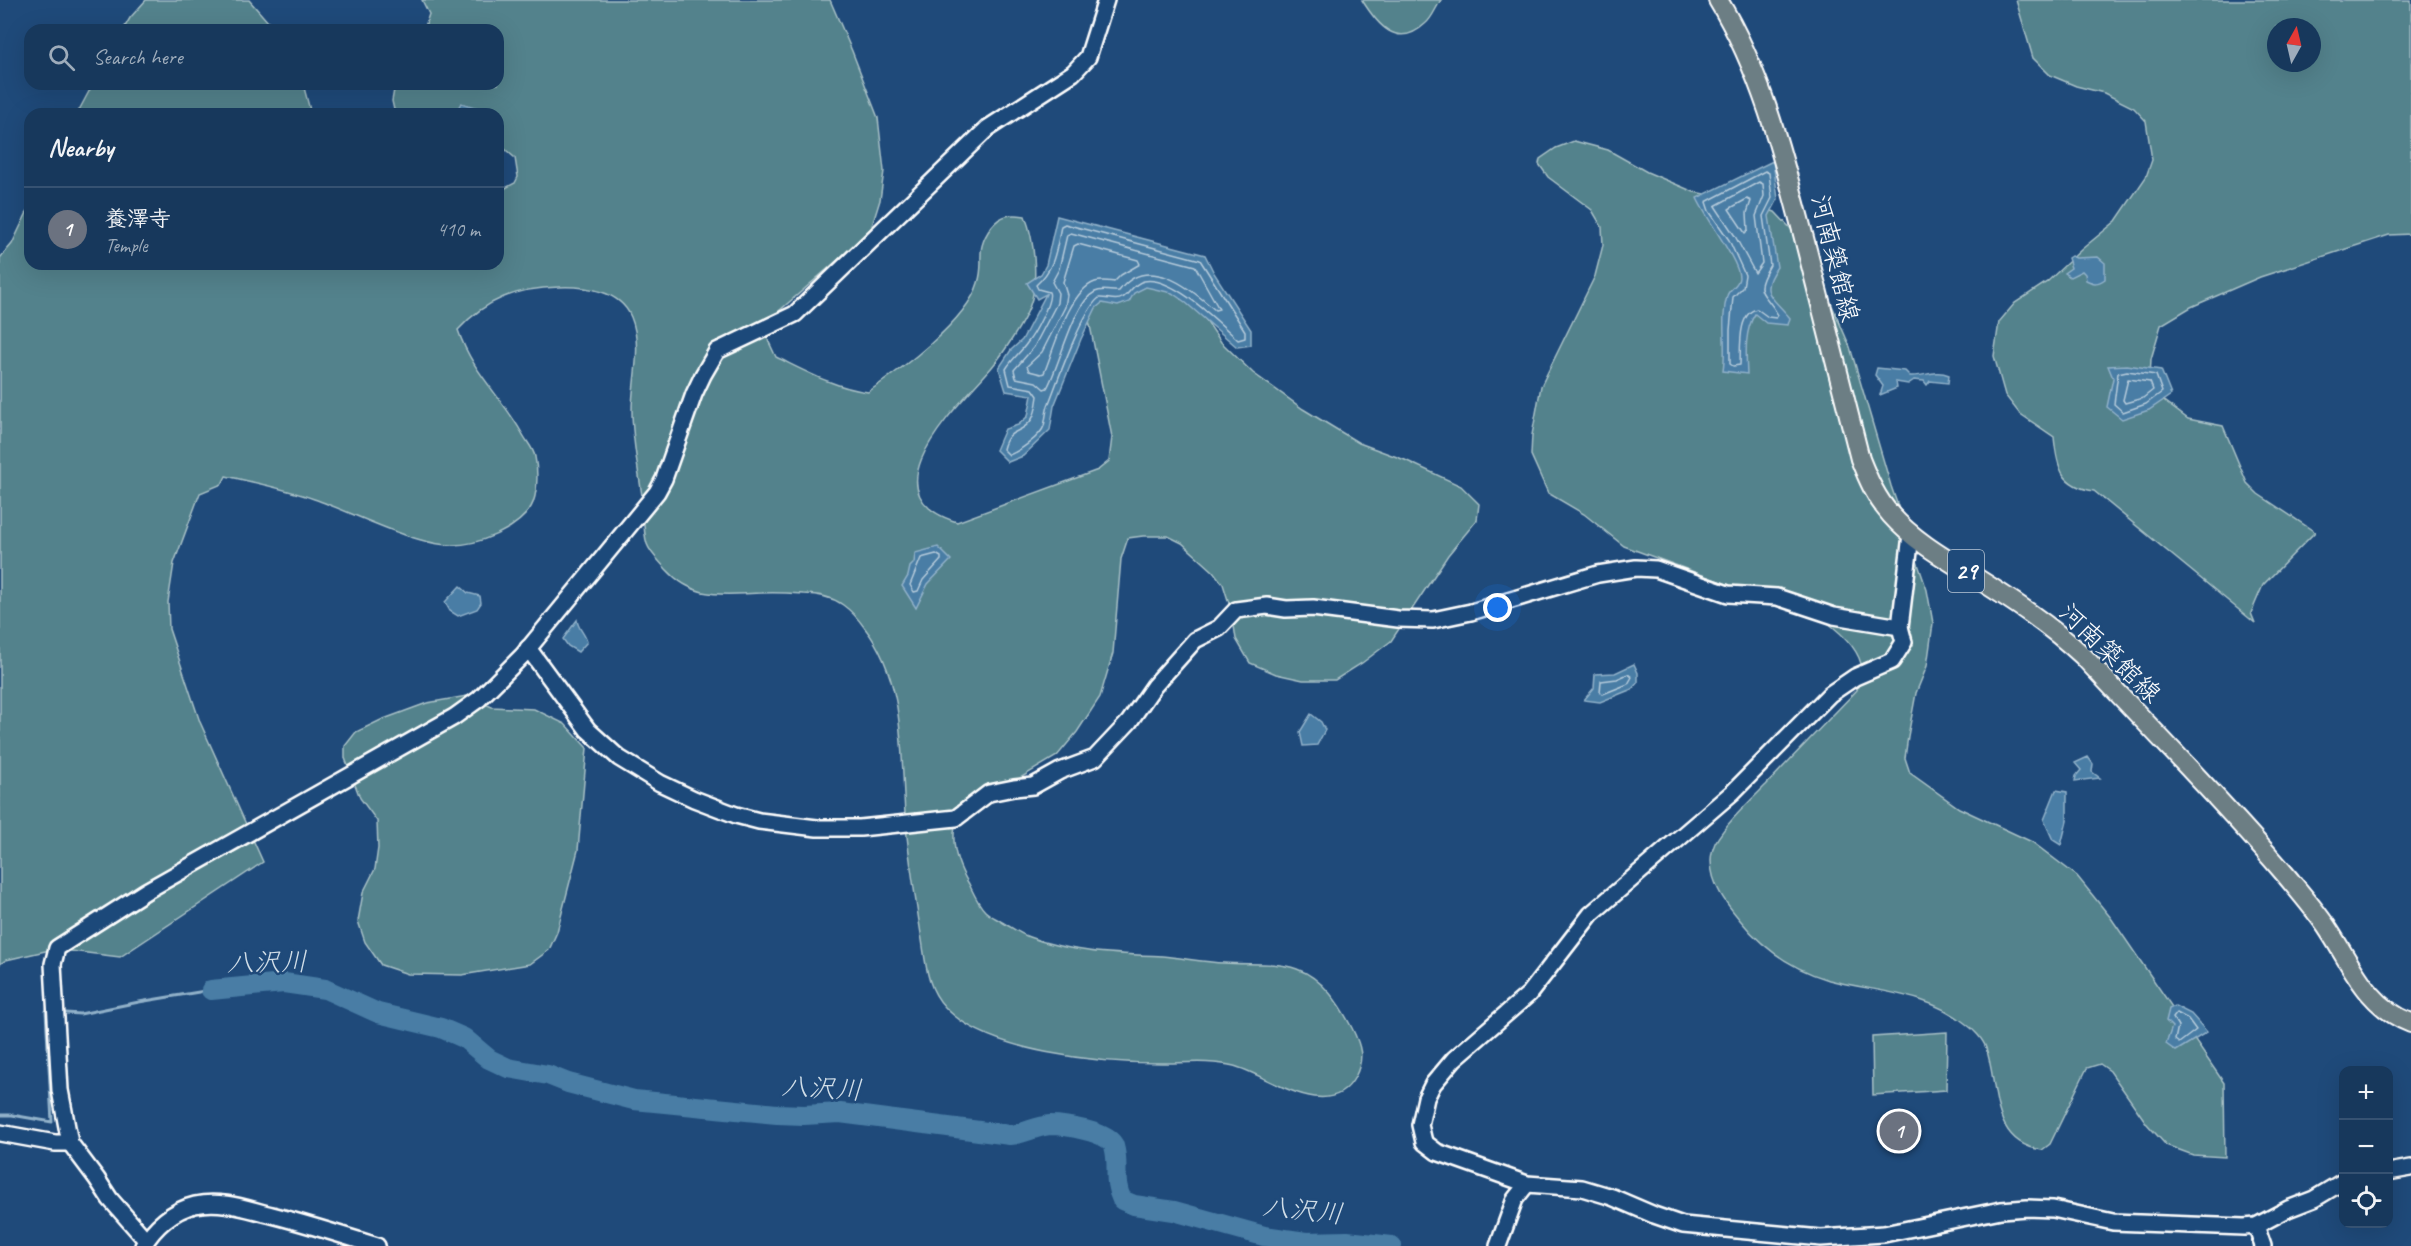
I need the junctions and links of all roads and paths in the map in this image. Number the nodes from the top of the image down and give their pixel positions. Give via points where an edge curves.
1 (1106, 0) edge
2 (1718, 0) edge
3 (1911, 535) junction
4 (1900, 627) junction
5 (528, 648) junction
6 (2411, 1023) edge
7 (0, 1133) edge
8 (70, 1143) junction
9 (2411, 1168) edge
10 (2393, 1171) edge
11 (2339, 1183) edge
12 (1527, 1184) junction
13 (2256, 1226) junction
14 (1884, 1240) edge
15 (144, 1243) edge
16 (377, 1246) edge
17 (1498, 1246) edge
18 (2263, 1246) edge

1 - 5 street via 1088,57 1073,73 988,128 795,314 717,351 694,394 657,492
2 - 3 main road, 河南築館線 / 29 via 1753,68 1787,174 1860,459 1872,489
3 - 4 street
3 - 6 main road, 河南築館線 / 29 via 2028,611 2083,656 2282,871 2379,1005
4 - 5 street via 1834,616 1777,597 1728,594 1656,568 1636,567 1433,620 1313,608 1267,606 1236,610 1219,627 1195,640 1095,758 1033,786 989,793 956,818 860,828 759,821 660,783 619,758 588,730
4 - 12 street via 1904,642 1892,661 1855,677 1830,694 1733,792 1591,914 1529,994 1454,1059 1433,1084 1420,1125 1424,1142 1437,1152
5 - 8 street via 501,679 454,717 146,891 57,948 53,964 60,1090
7 - 8 street
8 - 15 street
9 - 10 street
11 - 13 street
12 - 14 street via 1581,1188 1683,1225
12 - 17 street via 1515,1199
13 - 14 street via 2114,1222 2053,1209 2027,1208 2001,1210
13 - 18 street
15 - 16 street via 157,1226 177,1212 212,1203 296,1221

